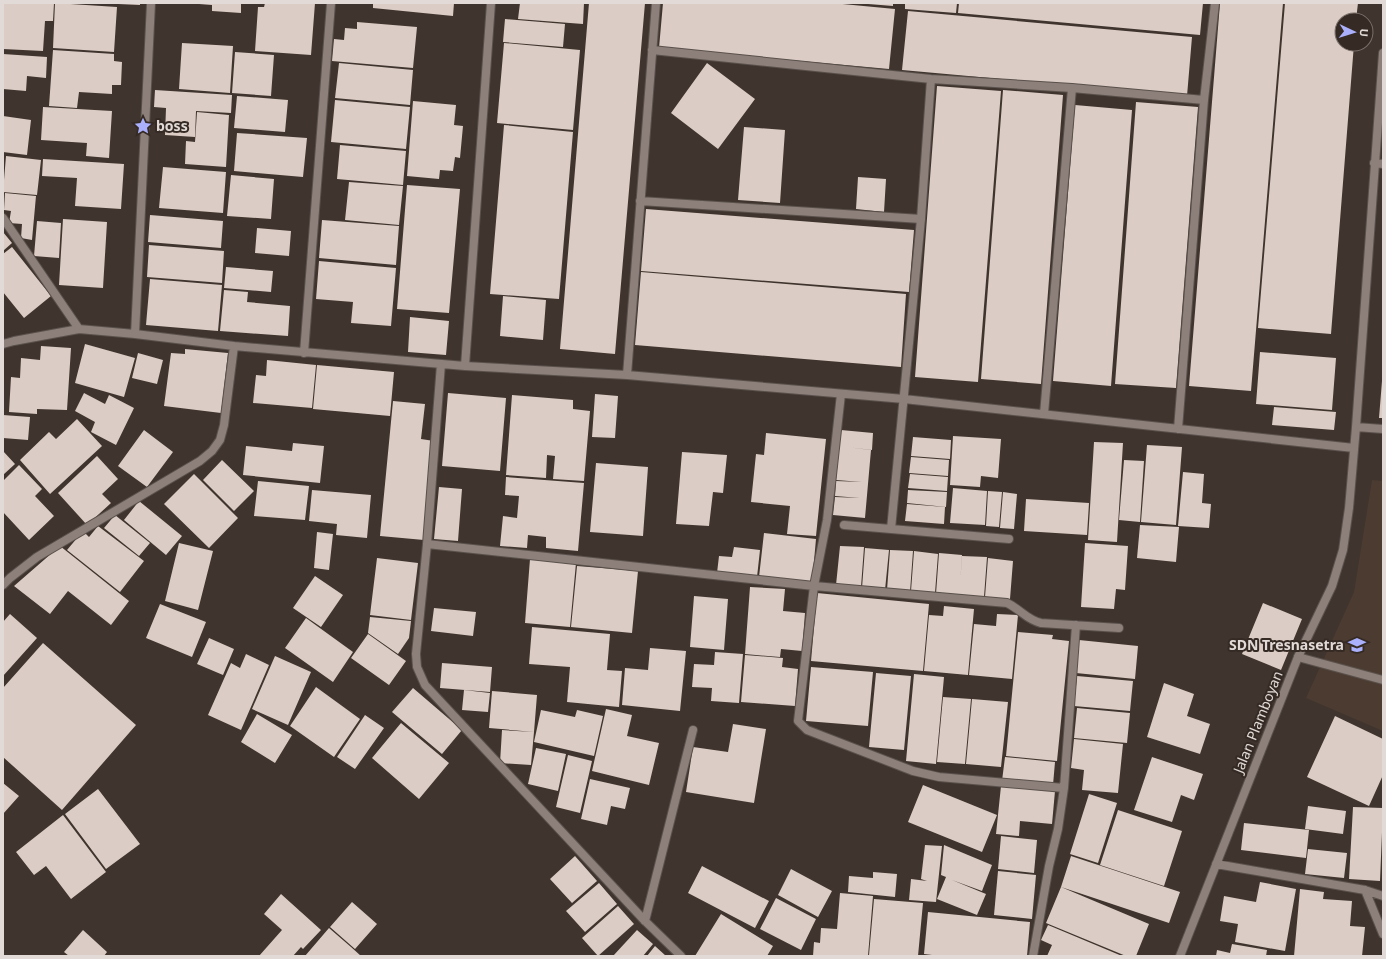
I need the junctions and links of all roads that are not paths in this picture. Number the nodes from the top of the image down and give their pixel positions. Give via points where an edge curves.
1 (151, 3) edge
2 (331, 3) edge
3 (491, 3) edge
4 (656, 3) edge
5 (1215, 3) edge
6 (652, 50) junction
7 (1383, 54) edge
8 (931, 79) junction
9 (1072, 88) junction
10 (1204, 100) junction
11 (1374, 163) junction
12 (1383, 164) edge
13 (640, 201) junction
14 (3, 218) edge
15 (921, 218) junction
16 (79, 329) junction
17 (134, 334) junction
18 (3, 344) edge
19 (234, 346) junction
20 (304, 353) junction
21 (441, 364) junction
22 (465, 366) junction
23 (627, 375) junction
24 (841, 394) junction
25 (904, 399) junction
26 (1044, 414) junction
27 (1356, 427) junction
28 (1178, 429) junction
29 (1383, 429) edge
30 (1354, 448) junction
31 (844, 525) dead end
32 (891, 529) junction
33 (1009, 539) dead end
34 (427, 544) junction
35 (3, 585) edge
36 (814, 586) junction
37 (1076, 625) junction
38 (1119, 628) dead end
39 (1298, 657) junction
40 (1383, 680) edge
41 (692, 730) dead end
42 (1064, 788) junction
43 (1216, 864) junction
44 (1365, 890) junction
45 (1383, 896) edge
46 (645, 921) junction
47 (1383, 934) edge
48 (681, 956) edge
49 (1033, 956) edge
50 (1180, 956) edge

1 - 17 street
2 - 20 street
3 - 22 street
4 - 6 street
5 - 10 street
6 - 8 street
6 - 13 street
7 - 11 street, Jalan Plamboyan
8 - 9 street
8 - 15 street
9 - 10 street
9 - 26 street
10 - 28 street
11 - 12 street
11 - 27 street, Jalan Plamboyan
13 - 15 street
13 - 23 street
14 - 16 street
15 - 25 street
16 - 17 street
16 - 18 street
17 - 19 street
19 - 20 street
19 - 35 street via 224,425 220,440 212,451 200,461 37,557
20 - 21 street
21 - 22 street
21 - 34 street
22 - 23 street
23 - 24 street
24 - 25 street
24 - 36 street via 827,520
25 - 26 street
25 - 32 street
26 - 28 street
27 - 29 street
27 - 30 street, Jalan Plamboyan
28 - 30 street
30 - 39 street, Jalan Plamboyan via 1343,550 1332,586
31 - 32 street
32 - 33 street
34 - 36 street
34 - 46 street via 416,654 417,667 425,685
36 - 37 street via 1007,603 1016,607 1032,621
36 - 42 street via 798,721 802,726 913,772 938,777
37 - 38 street
37 - 42 street
39 - 40 street
39 - 43 street, Jalan Plamboyan
41 - 46 street
42 - 49 street
43 - 44 street
43 - 50 street, Jalan Plamboyan
44 - 45 street
44 - 47 street
46 - 48 street

